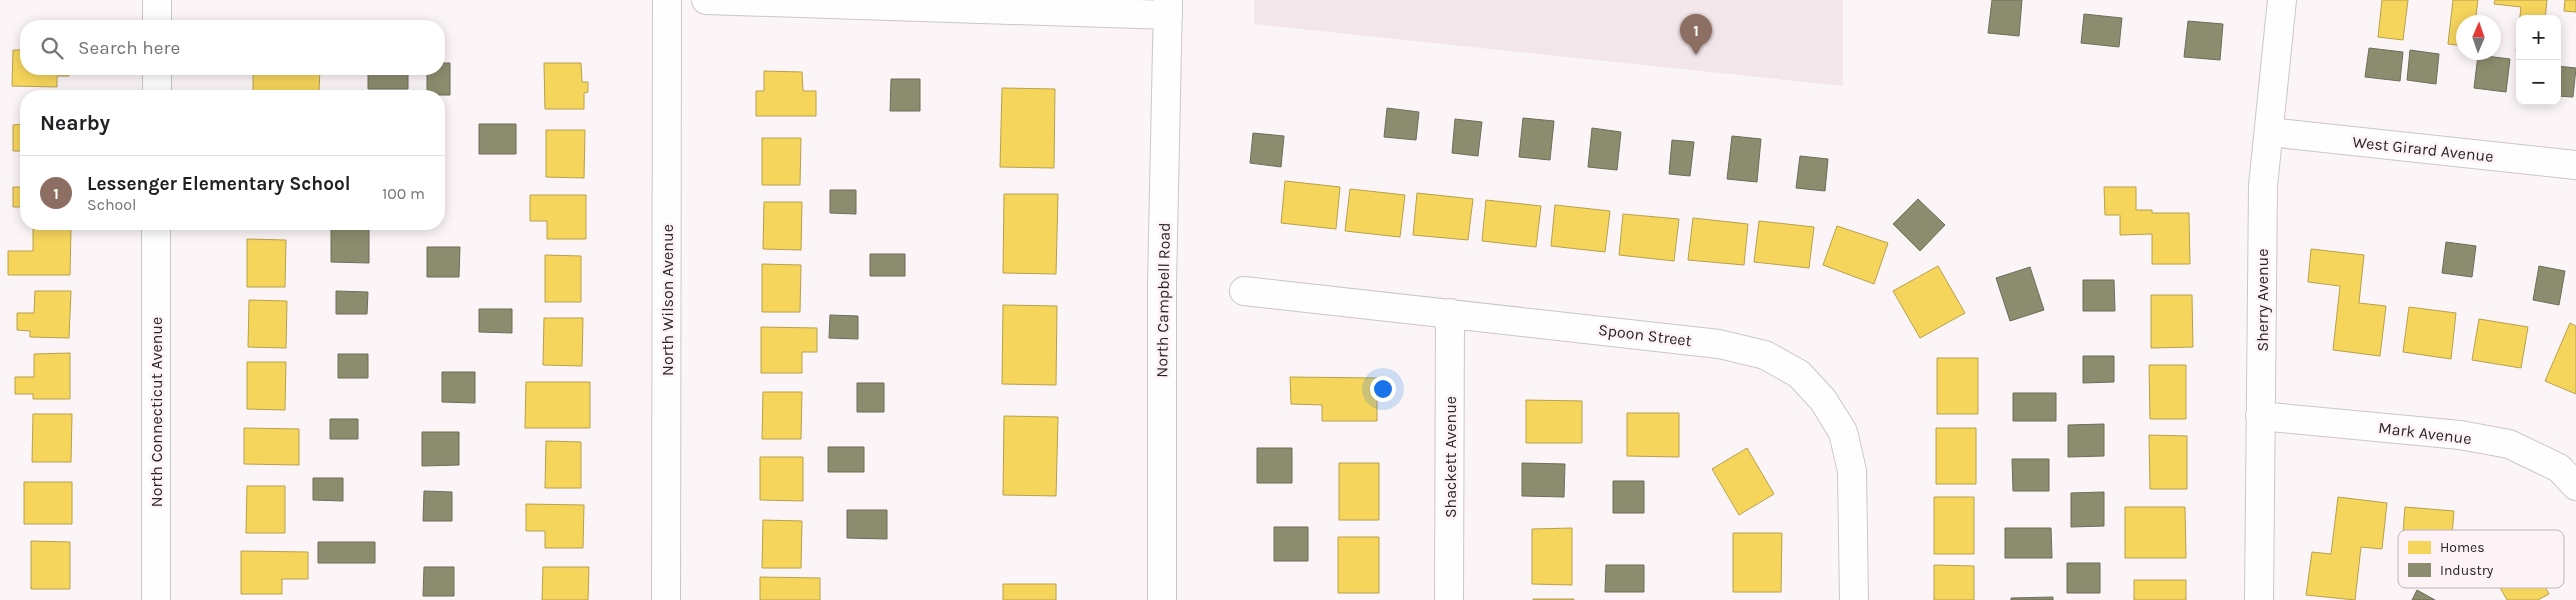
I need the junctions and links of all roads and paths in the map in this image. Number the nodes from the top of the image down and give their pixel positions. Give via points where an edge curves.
1 (157, 0) edge
2 (667, 0) edge
3 (706, 0) edge
4 (2282, 0) edge
5 (1168, 8) edge
6 (157, 20) edge
7 (157, 75) edge
8 (156, 90) edge
9 (2269, 132) junction
10 (2576, 165) edge
11 (156, 230) edge
12 (1244, 291) dead end
13 (1450, 313) junction
14 (2260, 416) junction
15 (2576, 486) edge
16 (156, 600) edge
17 (666, 600) edge
18 (1162, 600) edge
19 (1450, 600) edge
20 (1854, 600) edge
21 (2259, 600) edge

1 - 6 street
2 - 17 street, North Wilson Avenue
3 - 5 street
4 - 9 street, Sherry Avenue
5 - 18 street, North Campbell Road via 1162,294
7 - 8 street
9 - 10 street, West Girard Avenue
9 - 14 street, Sherry Avenue via 2262,219
11 - 16 street, North Connecticut Avenue
12 - 13 street, Spoon Street
13 - 19 street, Shackett Avenue
13 - 20 street, Spoon Street via 1719,344 1765,355 1799,374 1823,400 1843,432 1852,471
14 - 15 street, Mark Avenue via 2460,435 2509,444 2559,468
14 - 21 street, Sherry Avenue

